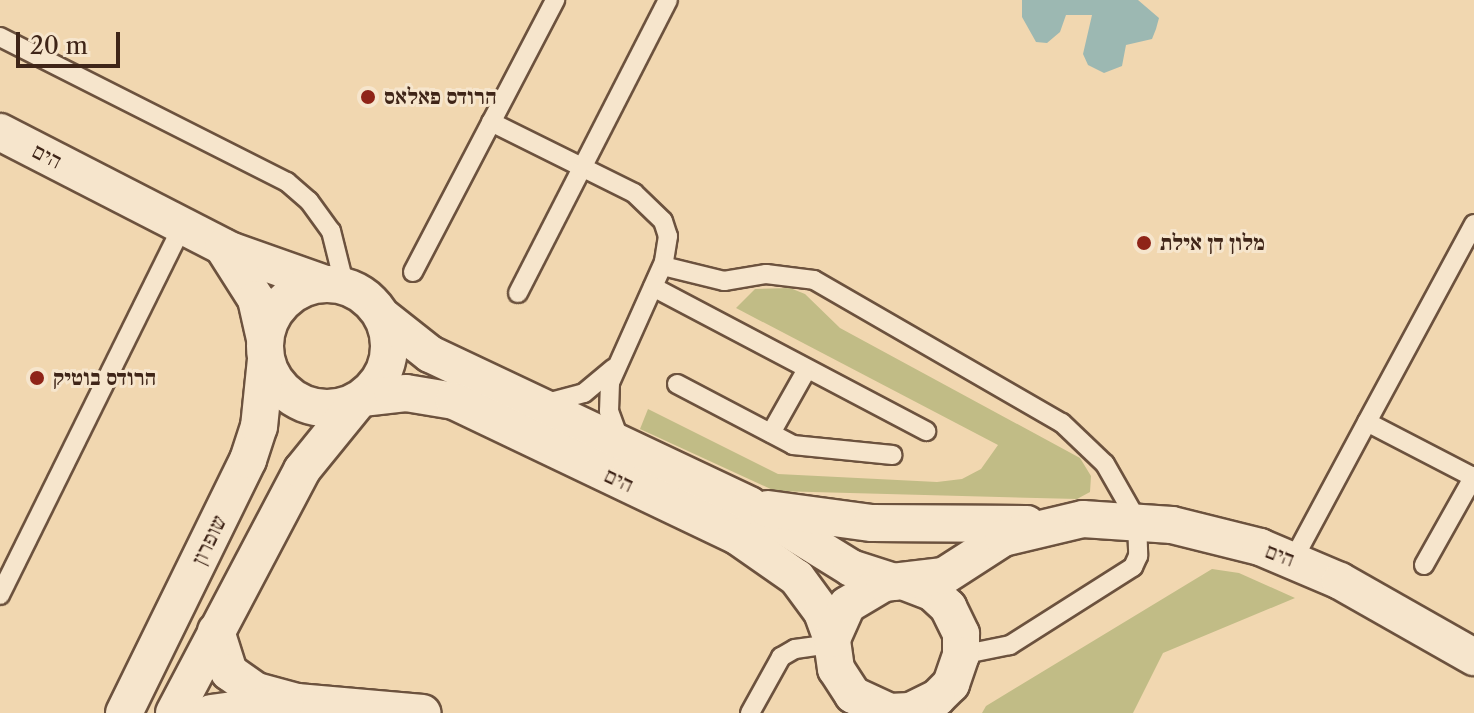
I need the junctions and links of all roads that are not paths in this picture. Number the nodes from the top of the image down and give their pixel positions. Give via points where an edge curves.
1 (555, 0) edge
2 (668, 0) edge
3 (0, 37) edge
4 (491, 122) junction
5 (0, 132) edge
6 (582, 166) junction
7 (1474, 224) edge
8 (182, 226) junction
9 (222, 246) junction
10 (663, 266) junction
11 (413, 272) dead end
12 (335, 286) junction
13 (653, 287) junction
14 (518, 293) dead end
15 (382, 316) junction
16 (266, 349) junction
17 (613, 369) junction
18 (807, 369) junction
19 (677, 384) dead end
20 (360, 399) junction
21 (535, 404) junction
22 (1367, 422) junction
23 (926, 431) dead end
24 (771, 433) junction
25 (628, 448) junction
26 (893, 455) dead end
27 (1474, 477) edge
28 (743, 503) junction
29 (1137, 520) junction
30 (1065, 521) junction
31 (1293, 560) junction
32 (1424, 565) dead end
33 (900, 582) junction
34 (0, 595) edge
35 (216, 631) junction
36 (833, 651) junction
37 (961, 655) junction
38 (1474, 657) edge
39 (297, 702) junction
40 (361, 709) edge
41 (898, 712) edge
42 (124, 713) edge
43 (174, 713) edge
44 (211, 713) edge
45 (423, 713) edge
46 (750, 713) edge
47 (838, 713) edge

1 - 4 lane
2 - 6 lane
3 - 12 lane via 287,182 331,231
4 - 6 lane
4 - 11 lane
5 - 8 street, הים
6 - 10 lane via 634,193 658,213 668,236
6 - 14 lane
7 - 22 lane
8 - 9 street, הים
8 - 34 lane
9 - 12 street, הים via 284,274
9 - 16 street via 256,299
10 - 13 lane
10 - 29 lane via 724,281 786,274 822,284 1062,423 1105,464
12 - 15 street via 363,295
12 - 16 street via 305,288 281,304
13 - 17 lane
13 - 18 lane
15 - 20 street via 390,344 387,364
15 - 21 street, הים via 425,351
16 - 20 street via 278,385 300,403 330,409
16 - 42 street, שופרון via 262,406 248,460
17 - 21 lane via 577,397
17 - 25 lane via 609,411
18 - 23 lane
18 - 24 lane
19 - 24 lane
20 - 35 street via 302,470
20 - 36 street, הים via 406,393 454,401 737,536 797,578 822,612
21 - 25 street, הים
22 - 27 lane
22 - 31 lane
24 - 26 lane via 793,445
25 - 28 street, הים
27 - 32 lane
28 - 30 street, הים via 872,523
28 - 33 street, הים via 837,561
29 - 30 street, הים
29 - 31 street, הים via 1217,534
29 - 37 lane via 1138,556 1133,567 1010,645
30 - 33 street, הים via 1003,538 944,576
31 - 38 street, הים
33 - 36 street via 857,596 843,611
33 - 37 street via 933,593 948,607 961,634
35 - 39 street via 223,662 237,680
35 - 43 street
36 - 41 street via 861,701
36 - 46 lane via 795,649 781,657
36 - 47 street
37 - 41 street via 945,692 920,708
39 - 40 street
39 - 44 street
40 - 45 street

